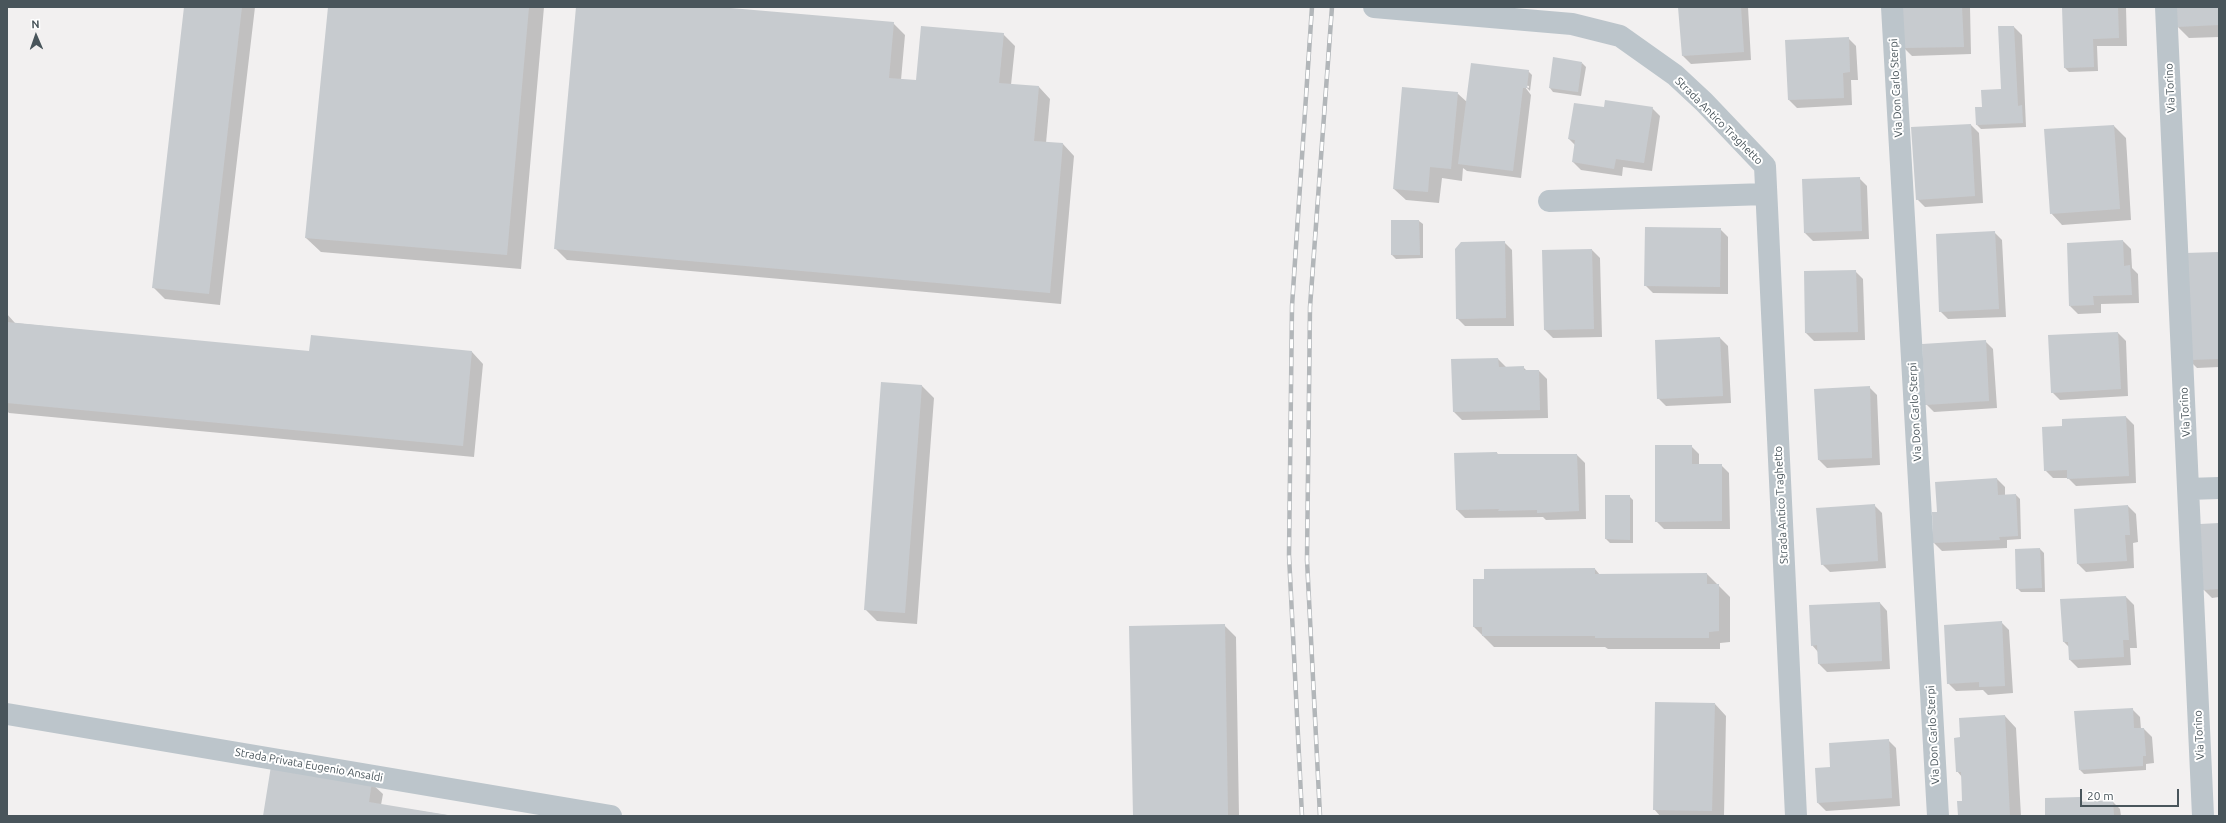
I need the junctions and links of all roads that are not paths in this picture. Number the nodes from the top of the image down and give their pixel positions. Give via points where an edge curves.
1 (1374, 7) edge
2 (1892, 7) edge
3 (2166, 7) edge
4 (1766, 194) junction
5 (1549, 201) dead end
6 (2219, 488) edge
7 (2188, 489) junction
8 (7, 714) edge
9 (611, 816) edge
10 (1796, 816) edge
11 (1938, 816) edge
12 (2203, 816) edge

1 - 4 street, Strada Antico Traghetto via 1572,24 1620,36 1675,75 1765,166
2 - 11 street, Via Don Carlo Sterpi
3 - 7 street, Via Torino
4 - 5 street
4 - 10 street, Strada Antico Traghetto
6 - 7 street
7 - 12 street, Via Torino
8 - 9 street, Strada Privata Eugenio Ansaldi

